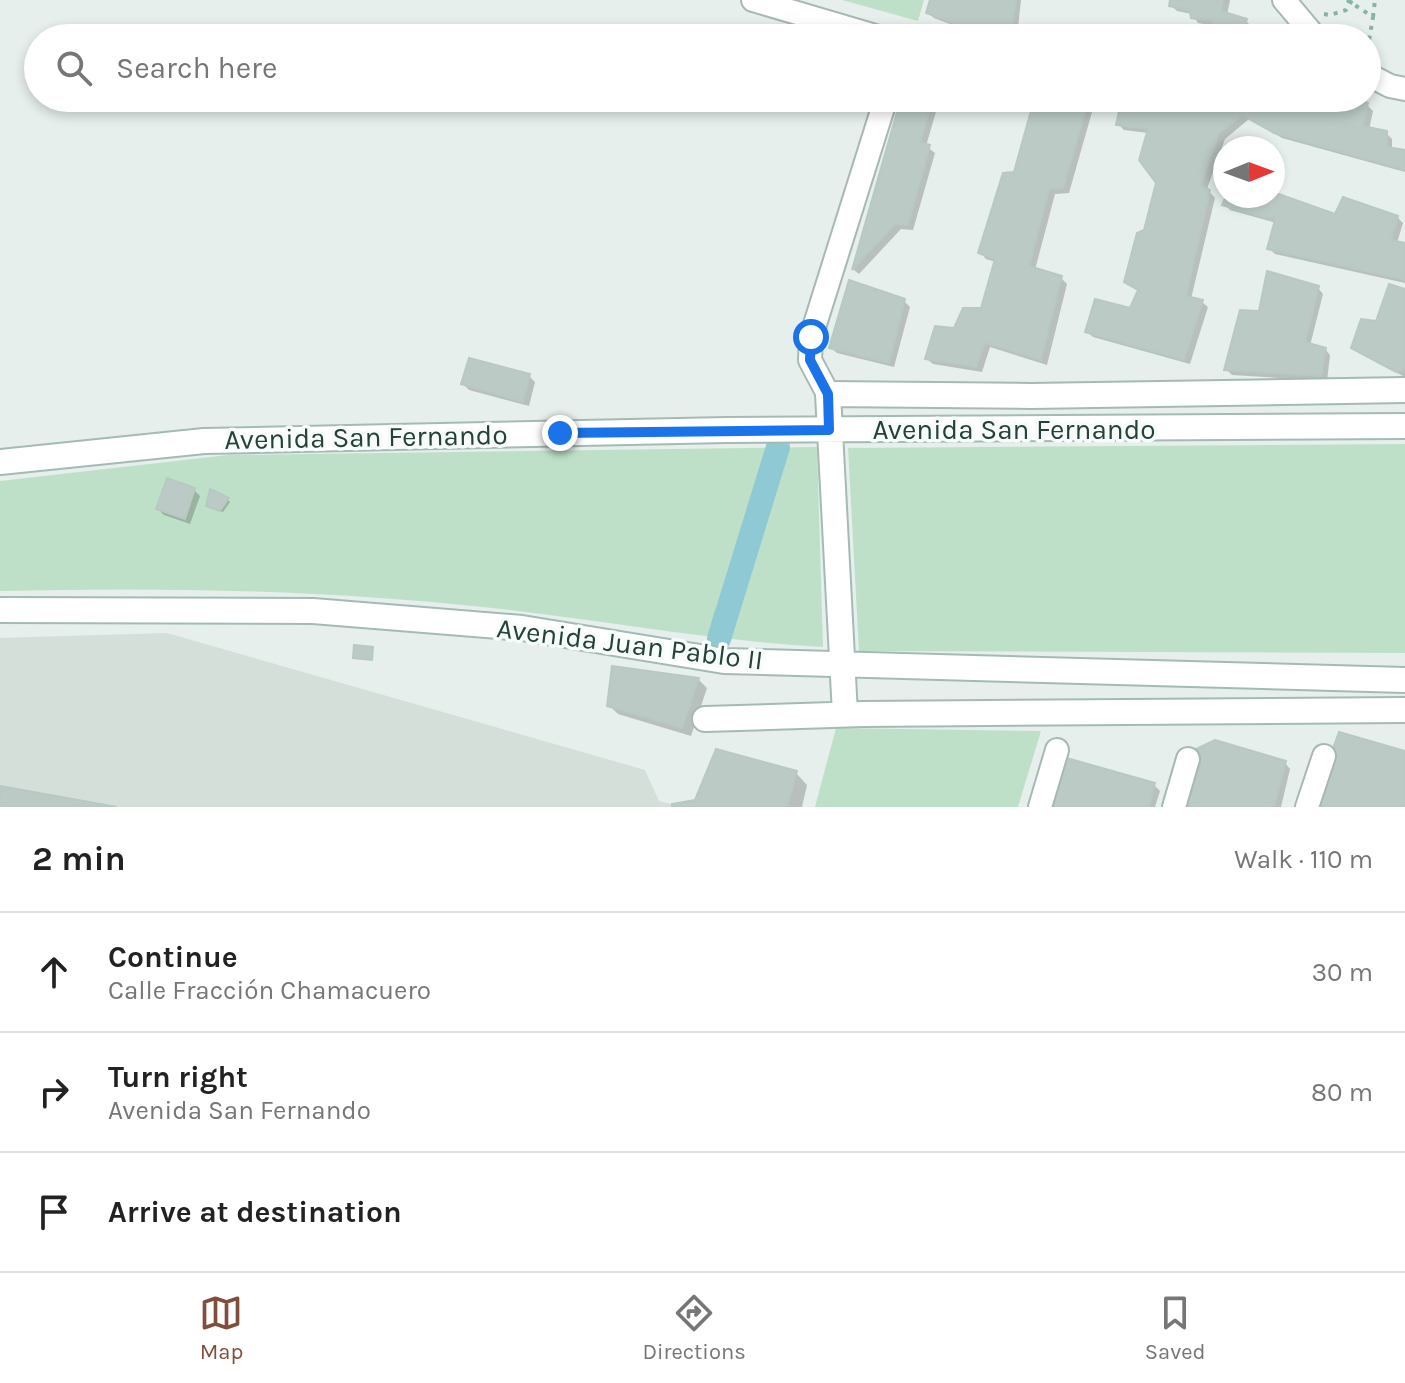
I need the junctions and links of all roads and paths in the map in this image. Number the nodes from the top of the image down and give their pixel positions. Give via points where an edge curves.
1 (753, 0) edge
2 (1284, 0) edge
3 (1375, 0) edge
4 (1350, 1) edge
5 (1320, 12) dead end
6 (1373, 17) junction
7 (834, 24) edge
8 (1304, 24) edge
9 (1372, 24) edge
10 (1381, 81) edge
11 (1405, 89) edge
12 (882, 112) edge
13 (1405, 390) edge
14 (828, 394) junction
15 (1405, 426) edge
16 (829, 430) junction
17 (0, 462) edge
18 (0, 610) edge
19 (841, 666) junction
20 (1405, 680) edge
21 (1405, 710) edge
22 (845, 714) junction
23 (705, 719) dead end
24 (1057, 750) dead end
25 (1324, 756) dead end
26 (1188, 759) dead end
27 (1040, 807) edge
28 (1174, 807) edge
29 (1307, 807) edge

1 - 7 street
2 - 8 street
3 - 6 path
4 - 5 path via 1346,10
4 - 6 path
6 - 9 path
10 - 11 street
12 - 14 street via 811,337 810,360
13 - 14 street
14 - 16 street
15 - 16 street, Avenida San Fernando
16 - 17 street, Avenida San Fernando via 204,441
16 - 19 street
18 - 19 street, Avenida Juan Pablo II via 313,611 522,628 724,661
19 - 20 street, Avenida Juan Pablo II
19 - 22 street
21 - 22 street
22 - 23 street
24 - 27 street
25 - 29 street
26 - 28 street

